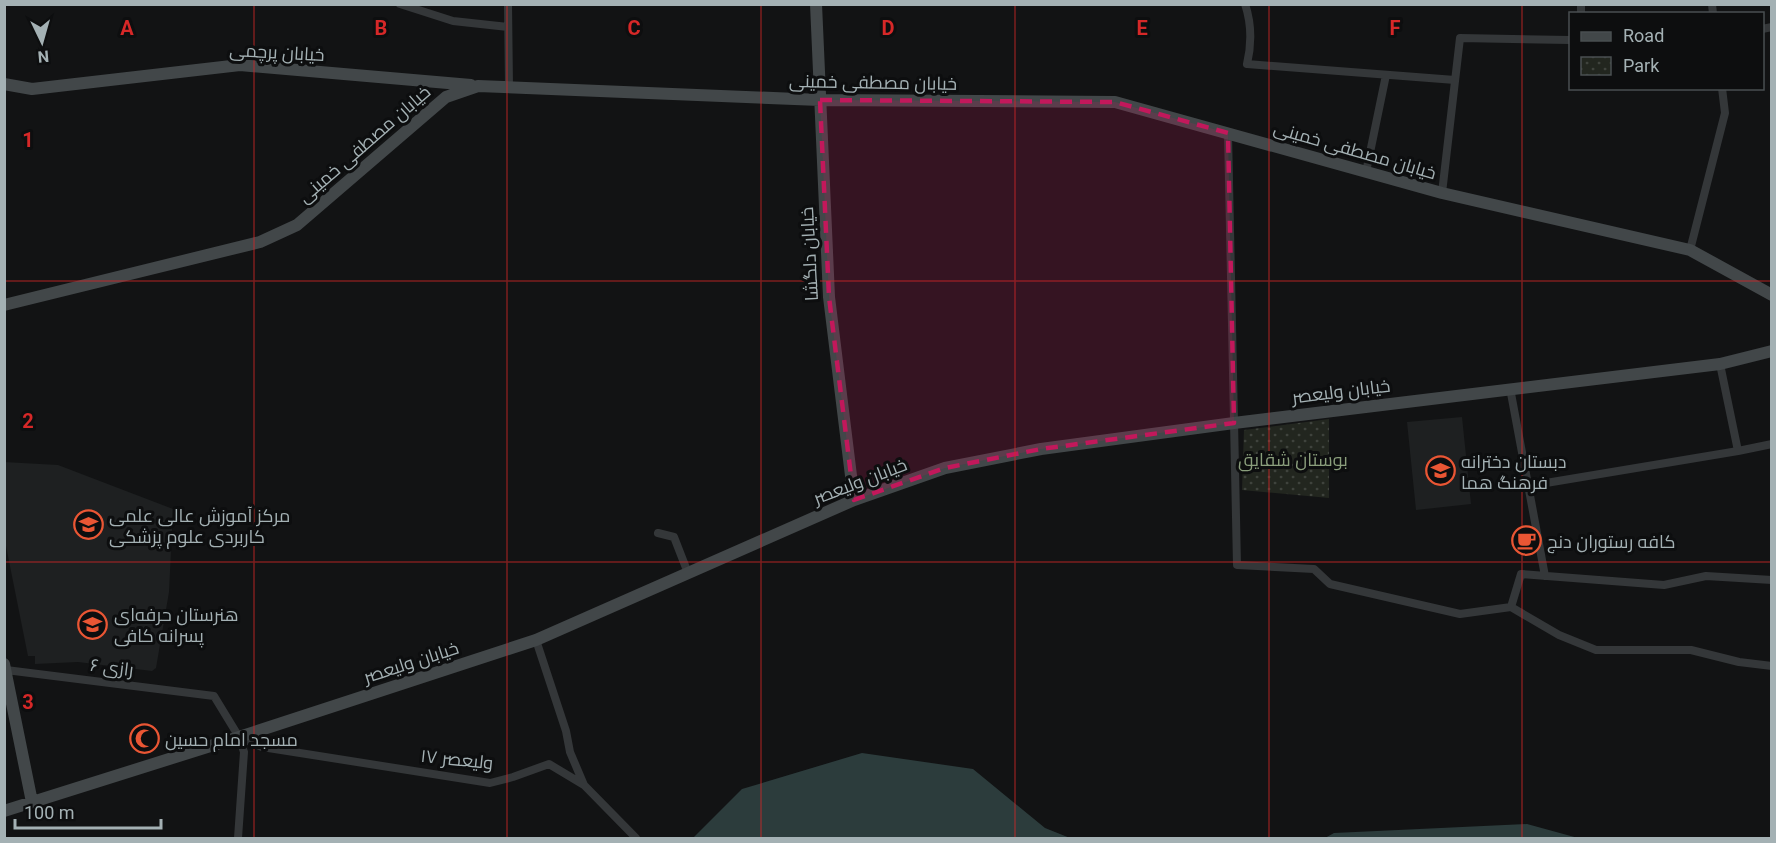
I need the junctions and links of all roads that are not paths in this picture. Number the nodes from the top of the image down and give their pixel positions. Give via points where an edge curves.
1 (400, 4) edge
2 (508, 4) edge
3 (816, 4) edge
4 (1245, 4) edge
5 (508, 27) junction
6 (1569, 40) edge
7 (1386, 75) junction
8 (1455, 80) junction
9 (4, 84) edge
10 (478, 86) junction
11 (509, 87) junction
12 (1722, 90) edge
13 (820, 100) junction
14 (1228, 133) junction
15 (1366, 172) junction
16 (1442, 193) junction
17 (1690, 250) junction
18 (1772, 295) edge
19 (4, 305) edge
20 (1772, 351) edge
21 (1720, 364) junction
22 (1510, 388) junction
23 (1234, 423) junction
24 (1772, 444) edge
25 (1738, 452) junction
26 (1528, 486) junction
27 (854, 500) junction
28 (658, 533) dead end
29 (688, 573) junction
30 (1545, 576) junction
31 (1772, 580) edge
32 (1511, 608) junction
33 (536, 640) junction
34 (1772, 666) edge
35 (5, 667) edge
36 (8, 694) edge
37 (239, 737) junction
38 (584, 785) junction
39 (32, 802) junction
40 (4, 811) edge
41 (238, 838) edge
42 (636, 838) edge

1 - 5 street via 453,21
2 - 5 street
3 - 13 street, خیابان دلگشا
4 - 7 street via 1251,34 1247,64
5 - 11 street
6 - 8 street via 1460,38
7 - 8 street
7 - 15 street
8 - 16 street
9 - 10 street, خیابان پرچمی via 32,89 240,65
10 - 11 street, خیابان مصطفی خمینی
10 - 19 street, خیابان مصطفی خمینی via 446,97 297,225 260,242
11 - 13 street, خیابان مصطفی خمینی
12 - 17 street via 1725,113
13 - 14 street, خیابان مصطفی خمینی via 1115,102
13 - 27 street, خیابان دلگشا via 829,297
14 - 15 street, خیابان مصطفی خمینی
14 - 23 street
15 - 16 street, خیابان مصطفی خمینی
16 - 17 street, خیابان مصطفی خمینی
17 - 18 street, خیابان مصطفی خمینی
20 - 21 street, خیابان ولیعصر
21 - 22 street, خیابان ولیعصر
21 - 25 street
22 - 23 street, خیابان ولیعصر
22 - 26 street
23 - 27 street, خیابان ولیعصر via 1041,449 945,468
23 - 32 street via 1237,565 1314,569 1330,584 1460,614
24 - 25 street
25 - 26 street
26 - 30 street
27 - 29 street, خیابان ولیعصر
28 - 29 street via 674,537
29 - 33 street, خیابان ولیعصر
30 - 31 street via 1665,585 1706,576
30 - 32 street via 1521,574
32 - 34 street via 1596,650 1691,650
33 - 37 street, خیابان ولیعصر
33 - 38 street
35 - 36 street
35 - 37 street, رازی ۶ via 214,696
36 - 39 street
37 - 38 street, ولیعصر ۱۷ via 262,747 490,783 549,764
37 - 39 street, خیابان ولیعصر
37 - 41 street via 244,752
38 - 42 street
39 - 40 street, خیابان ولیعصر

